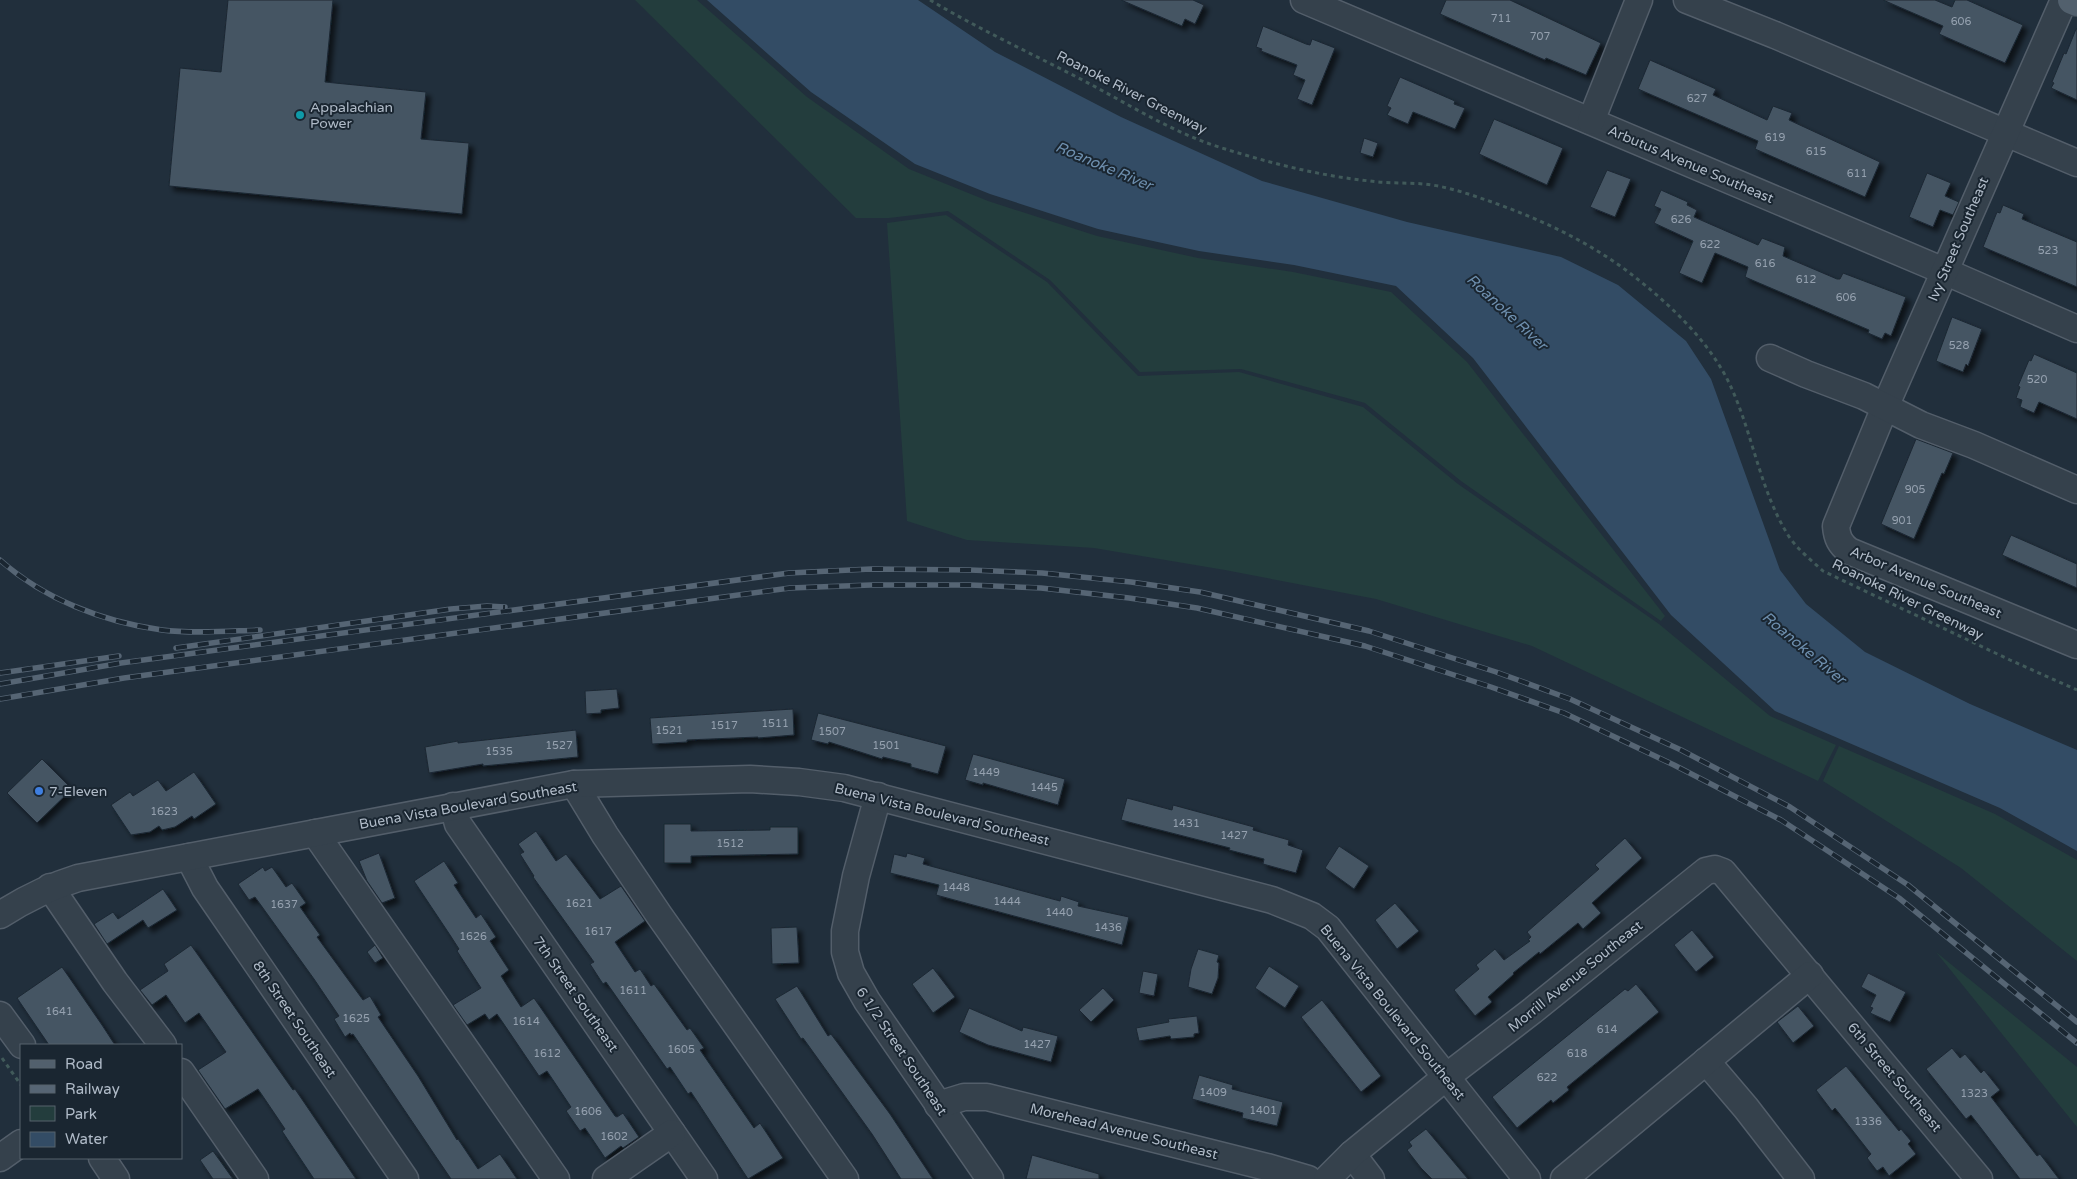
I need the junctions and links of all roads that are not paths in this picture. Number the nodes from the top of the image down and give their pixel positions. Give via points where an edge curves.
1 (1304, 0) edge
2 (1639, 0) edge
3 (1687, 0) edge
4 (2064, 0) edge
5 (2072, 0) edge
6 (2077, 2) edge
7 (1591, 121) junction
8 (2004, 132) junction
9 (2077, 163) edge
10 (1944, 271) junction
11 (2077, 329) edge
12 (1770, 358) dead end
13 (1885, 407) junction
14 (1854, 478) joint
15 (2077, 490) edge
16 (2077, 645) edge
17 (574, 784) junction
18 (878, 796) junction
19 (453, 806) junction
20 (315, 833) junction
21 (189, 857) junction
22 (50, 887) junction
23 (0, 915) edge
24 (1810, 976) junction
25 (0, 1015) edge
26 (21, 1044) edge
27 (162, 1044) edge
28 (1706, 1061) junction
29 (182, 1073) edge
30 (1446, 1077) junction
31 (938, 1104) junction
32 (672, 1133) junction
33 (20, 1144) edge
34 (1352, 1154) junction
35 (0, 1158) edge
36 (103, 1159) edge
37 (116, 1179) edge
38 (255, 1179) edge
39 (405, 1179) edge
40 (556, 1179) edge
41 (606, 1179) edge
42 (704, 1179) edge
43 (845, 1179) edge
44 (990, 1179) edge
45 (1308, 1179) edge
46 (1327, 1179) edge
47 (1371, 1179) edge
48 (1527, 1179) edge
49 (1564, 1179) edge
50 (1801, 1179) edge
51 (1979, 1179) edge

1 - 7 street, Arbutus Avenue Southeast
2 - 7 street
3 - 8 street
4 - 8 street, Ivy Street Southeast
5 - 6 main road
7 - 10 street, Arbutus Avenue Southeast
8 - 9 street
8 - 10 street, Ivy Street Southeast
10 - 11 street, Arbutus Avenue Southeast
10 - 13 street, Ivy Street Southeast
12 - 13 street
13 - 14 street, Ivy Street Southeast
13 - 15 street via 1920,425
14 - 16 street, Arbor Avenue Southeast via 1836,526 1842,546
17 - 18 street, Buena Vista Boulevard Southeast via 750,779 799,782
17 - 19 street, Buena Vista Boulevard Southeast
17 - 43 street via 659,914
18 - 30 street, Buena Vista Boulevard Southeast via 1272,900 1312,916 1334,935
18 - 31 street, 6 1/2 Street Southeast via 856,876 845,931 845,952 851,973 867,1001
19 - 20 street, Buena Vista Boulevard Southeast
19 - 32 street, 7th Street Southeast via 458,824
20 - 21 street, Buena Vista Boulevard Southeast
20 - 40 street
21 - 22 street, Buena Vista Boulevard Southeast via 78,878
21 - 39 street, 8th Street Southeast via 205,888
22 - 23 street, Buena Vista Boulevard Southeast
22 - 27 street
24 - 28 street
24 - 30 street, Morrill Avenue Southeast via 1723,872 1715,869 1706,871
24 - 51 street, 6th Street Southeast
25 - 26 street
28 - 49 street
28 - 50 street
29 - 38 street
30 - 34 street, Morrill Avenue Southeast
30 - 48 street, Buena Vista Boulevard Southeast
31 - 44 street, 6 1/2 Street Southeast
31 - 45 street, Morehead Avenue Southeast via 964,1097 986,1096
32 - 41 street
32 - 42 street, 7th Street Southeast
33 - 35 street
34 - 46 street, Morrill Avenue Southeast
34 - 47 street
36 - 37 street

